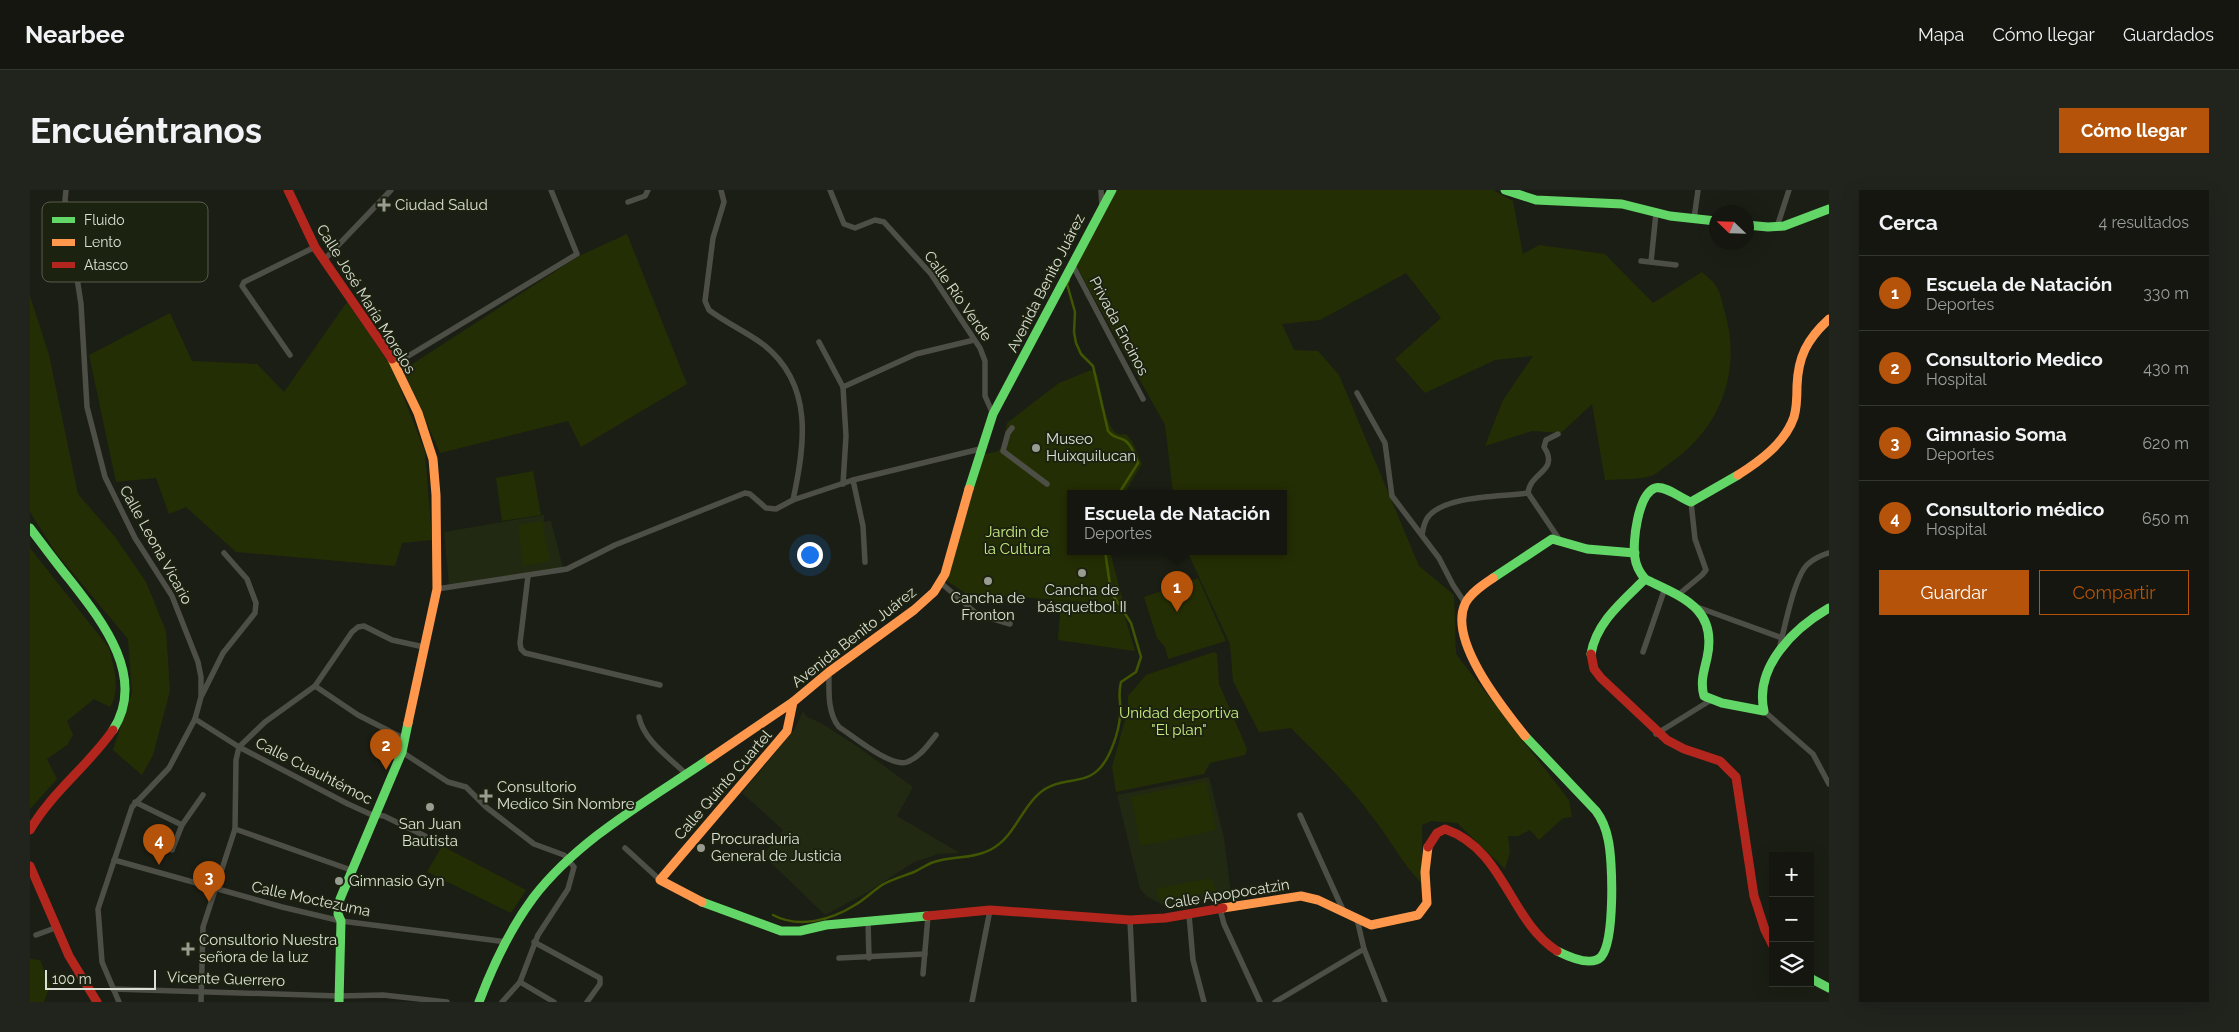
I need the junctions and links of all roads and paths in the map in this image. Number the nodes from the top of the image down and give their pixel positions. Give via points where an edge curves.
1 (288, 190) edge
2 (391, 190) edge
3 (551, 190) edge
4 (648, 190) edge
5 (721, 190) edge
6 (830, 190) edge
7 (1101, 190) edge
8 (1112, 190) edge
9 (1505, 190) edge
10 (1698, 190) edge
11 (1789, 190) edge
12 (628, 202) dead end
13 (1102, 207) junction
14 (1829, 209) edge
15 (1656, 213) junction
16 (1694, 219) junction
17 (1709, 220) edge
18 (1754, 226) edge
19 (1777, 227) junction
20 (315, 247) junction
21 (324, 260) junction
22 (1641, 261) dead end
23 (1651, 262) junction
24 (1072, 265) junction
25 (1676, 265) dead end
26 (78, 282) edge
27 (1829, 319) edge
28 (974, 340) junction
29 (819, 342) dead end
30 (290, 355) dead end
31 (395, 364) junction
32 (843, 387) junction
33 (1357, 393) dead end
34 (1143, 398) dead end
35 (993, 414) junction
36 (1012, 428) dead end
37 (1558, 434) dead end
38 (980, 449) junction
39 (853, 480) junction
40 (843, 484) junction
41 (1047, 484) dead end
42 (1528, 494) junction
43 (793, 500) junction
44 (1691, 502) junction
45 (30, 528) edge
46 (1422, 535) junction
47 (1559, 539) junction
48 (224, 553) dead end
49 (1634, 553) junction
50 (1829, 553) edge
51 (865, 562) dead end
52 (528, 576) junction
53 (1645, 579) junction
54 (941, 583) junction
55 (1665, 588) junction
56 (437, 589) junction
57 (1678, 595) junction
58 (1465, 603) junction
59 (1696, 607) junction
60 (1829, 608) edge
61 (1010, 624) dead end
62 (1782, 638) junction
63 (424, 647) junction
64 (1643, 652) dead end
65 (1779, 652) junction
66 (829, 672) junction
67 (660, 685) dead end
68 (315, 686) junction
69 (201, 697) junction
70 (1711, 700) junction
71 (793, 702) junction
72 (1764, 711) junction
73 (639, 717) dead end
74 (196, 719) junction
75 (1656, 734) junction
76 (936, 735) dead end
77 (405, 739) junction
78 (239, 747) junction
79 (402, 752) junction
80 (686, 774) junction
81 (1829, 784) edge
82 (203, 795) dead end
83 (135, 802) junction
84 (377, 815) junction
85 (1300, 815) dead end
86 (182, 824) junction
87 (234, 829) junction
88 (30, 830) edge
89 (425, 836) dead end
90 (625, 848) dead end
91 (172, 850) dead end
92 (114, 860) junction
93 (570, 861) junction
94 (30, 866) edge
95 (351, 870) junction
96 (660, 880) junction
97 (214, 889) junction
98 (1220, 909) junction
99 (990, 910) junction
100 (1343, 910) junction
101 (1189, 915) junction
102 (928, 916) junction
103 (1357, 919) junction
104 (1130, 920) junction
105 (341, 921) junction
106 (868, 921) junction
107 (55, 928) junction
108 (36, 935) dead end
109 (507, 942) junction
110 (534, 942) junction
111 (1771, 942) edge
112 (1364, 949) junction
113 (924, 954) junction
114 (839, 958) dead end
115 (869, 958) junction
116 (923, 974) dead end
117 (1814, 980) edge
118 (520, 982) junction
119 (1829, 988) edge
120 (113, 989) junction
121 (200, 990) junction
122 (339, 999) edge
123 (97, 1002) edge
124 (119, 1002) edge
125 (201, 1002) edge
126 (447, 1002) edge
127 (479, 1002) edge
128 (502, 1002) edge
129 (554, 1002) edge
130 (587, 1002) edge
131 (972, 1002) edge
132 (1134, 1002) edge
133 (1204, 1002) edge
134 (1260, 1002) edge
135 (1276, 1002) edge
136 (1385, 1002) edge

1 - 20 main road, Calle José María Morelos
2 - 21 street
3 - 31 street via 577,254
4 - 12 street via 645,196
5 - 43 street via 724,202 713,238 705,301 709,310 764,345 780,362 799,393 804,448
6 - 28 street, Calle Río Verde via 844,224 850,228 880,220 893,230 930,274
7 - 13 street
8 - 13 main road, Avenida Benito Juárez
9 - 15 main road via 1536,202 1617,203
10 - 16 street
11 - 19 street
13 - 24 main road, Avenida Benito Juárez
14 - 19 main road
15 - 16 main road
15 - 23 street
16 - 17 main road
18 - 19 main road
20 - 21 main road, Calle José María Morelos
20 - 30 street via 244,282 242,286
21 - 31 main road, Calle José María Morelos
22 - 23 street
23 - 25 street
24 - 34 street, Privada Encinos
24 - 35 main road, Avenida Benito Juárez
26 - 69 street, Calle Leona Vicario via 87,407 105,477 130,530 172,596 182,618 198,662
27 - 44 main road via 1814,332 1797,363 1797,409 1782,438 1756,462
28 - 32 street via 909,357
28 - 35 street, Calle Río Verde via 985,361 984,391
29 - 32 street
31 - 56 main road, Calle José María Morelos via 418,413 433,459
32 - 40 street via 846,436
33 - 46 street via 1385,444 1392,496
35 - 38 main road, Avenida Benito Juárez
36 - 41 street via 1003,451
37 - 42 street via 1546,440 1544,447 1550,461 1528,487
38 - 39 street
38 - 54 main road, Avenida Benito Juárez
39 - 40 street
39 - 51 street via 863,526
40 - 43 street
42 - 46 street via 1454,501 1440,506 1428,517
42 - 47 street
43 - 52 street via 776,509 766,508 745,493 615,545 566,570
44 - 49 main road via 1660,488 1653,488 1647,493 1639,514
44 - 57 street via 1695,539 1706,570
45 - 88 main road via 114,641 121,656 125,695 113,733
46 - 58 street
47 - 49 main road via 1587,549
47 - 58 main road via 1543,544 1491,580
48 - 69 street via 247,579 256,603 255,613 223,652
49 - 53 main road
50 - 62 street via 1807,564 1803,571
52 - 56 street
52 - 67 street via 520,642 525,653
53 - 55 main road
53 - 75 main road via 1604,622 1595,637 1592,661 1598,675
54 - 61 street via 977,614
54 - 66 main road, Avenida Benito Juárez via 914,610
55 - 57 main road
55 - 64 street
56 - 63 main road, Calle José María Morelos
57 - 59 main road
58 - 103 main road, Calle Apopocatzin via 1465,637 1476,666 1492,693 1551,767 1599,816 1606,832 1612,863 1612,889 1605,951 1600,959 1590,961 1558,952 1535,930 1491,864 1456,833 1445,829 1434,834 1429,842 1427,903 1423,911 1372,925
59 - 62 street
59 - 70 main road via 1711,628 1712,643 1701,683 1704,696
60 - 65 main road via 1813,617
62 - 65 street
63 - 68 street via 392,640 364,626 358,627
63 - 77 main road, Calle José María Morelos
65 - 72 main road via 1763,683 1761,698
66 - 71 main road, Avenida Benito Juárez
66 - 76 street via 833,720 887,759 908,762 924,751
68 - 77 street
68 - 78 street via 265,722
69 - 74 street, Calle Leona Vicario
70 - 72 main road
70 - 75 street
71 - 80 main road, Avenida Benito Juárez
71 - 96 main road, Calle Quinto Cuartel via 787,730
72 - 81 street via 1813,754
73 - 80 street via 641,728
74 - 78 street, Calle Cuauhtémoc
74 - 83 street, Calle Leona Vicario via 169,768
75 - 111 main road via 1683,749 1716,758 1736,777 1753,894 1763,929
77 - 79 main road, Calle José María Morelos
78 - 84 street, Calle Cuauhtémoc via 348,804
78 - 87 street
79 - 84 main road, Calle José María Morelos
79 - 93 street via 448,782 466,787 534,844
80 - 93 main road, Avenida Benito Juárez via 607,829
82 - 86 street
83 - 86 street
83 - 92 street, Calle Leona Vicario
84 - 89 street, Calle Cuauhtémoc
84 - 95 main road, Calle José María Morelos
85 - 100 street
86 - 91 street
87 - 95 street
87 - 97 street
90 - 96 street, Calle Apopocatzin
92 - 97 street, Calle Moctezuma
92 - 120 street, Calle Leona Vicario via 98,909 102,962
93 - 109 main road, Avenida Benito Juárez via 535,896
93 - 110 street via 573,872 568,889
94 - 107 main road
95 - 105 main road, Calle José María Morelos via 340,899 338,914
96 - 106 main road, Calle Apopocatzin via 692,898 781,932
97 - 105 street, Calle Moctezuma
97 - 121 street via 203,927
98 - 100 main road, Calle Apopocatzin via 1300,896
98 - 101 main road, Calle Apopocatzin
98 - 134 street
99 - 102 main road, Calle Apopocatzin
99 - 104 main road, Calle Apopocatzin
99 - 131 street
100 - 103 main road, Calle Apopocatzin
101 - 104 main road, Calle Apopocatzin
101 - 133 street via 1193,960
102 - 106 main road, Calle Apopocatzin
102 - 113 street
103 - 112 street
104 - 132 street
105 - 109 street, Calle Moctezuma
105 - 122 main road, Calle José María Morelos
106 - 115 street
107 - 108 street
107 - 123 main road
109 - 127 main road, Avenida Benito Juárez via 494,963
110 - 118 street
110 - 130 street via 600,978 600,984
112 - 135 street
112 - 136 street
113 - 115 street
113 - 116 street
114 - 115 street
117 - 119 main road
118 - 128 street
118 - 129 street
120 - 121 street, Vicente Guerrero
120 - 124 street, Calle Leona Vicario
121 - 122 street, Vicente Guerrero
121 - 125 street
122 - 126 street, Vicente Guerrero via 383,995

